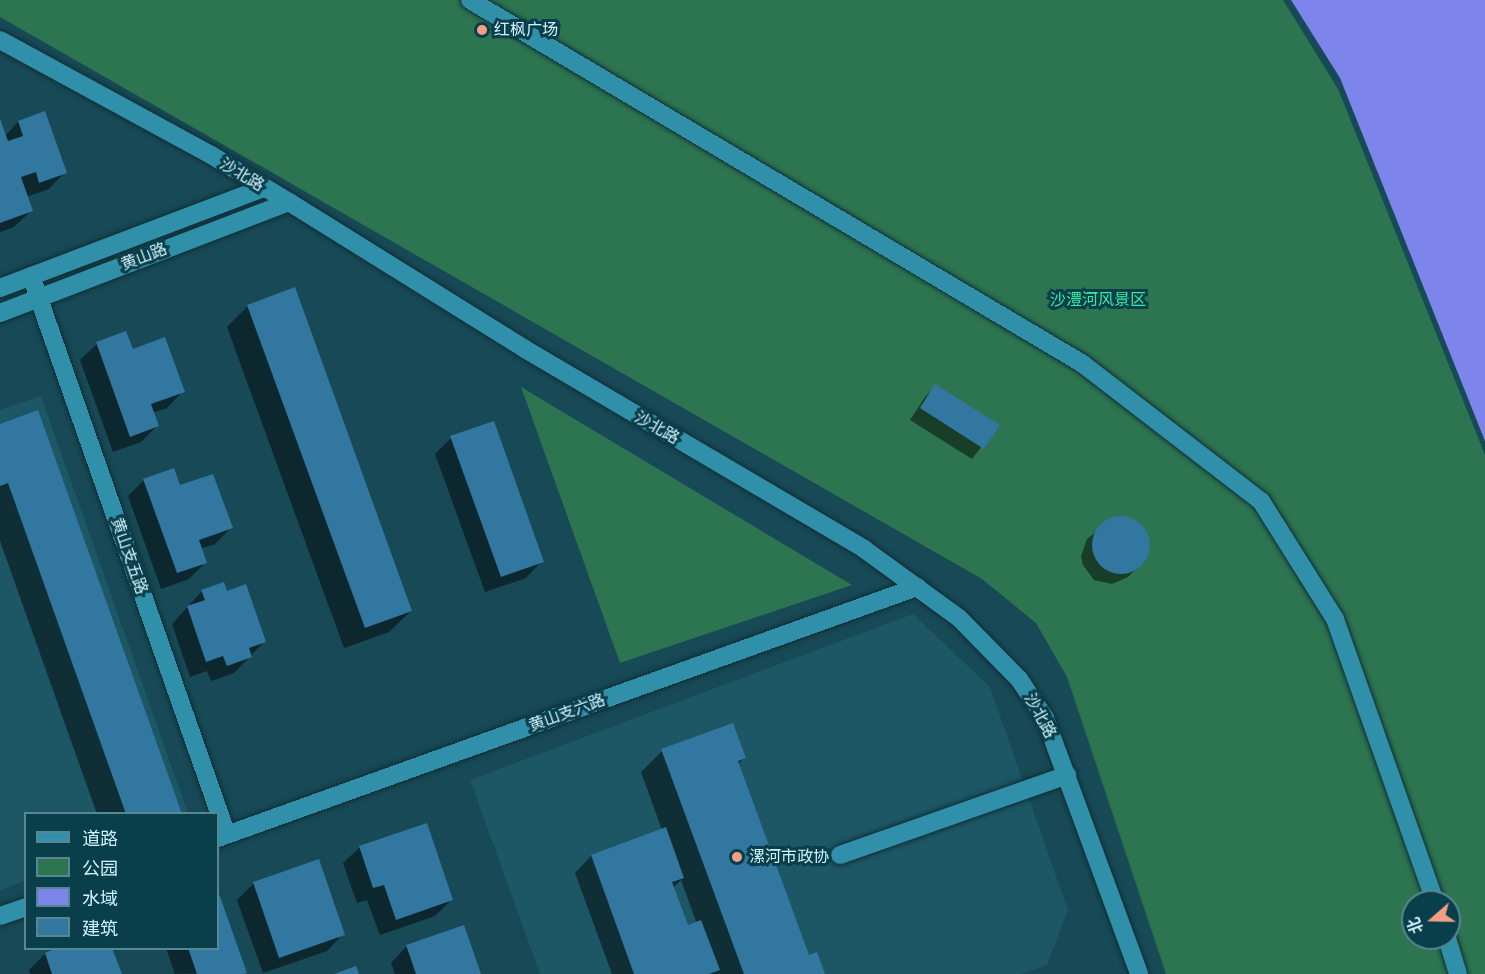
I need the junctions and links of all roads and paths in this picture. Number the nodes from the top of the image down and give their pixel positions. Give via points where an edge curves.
1 (470, 0) edge
2 (0, 40) edge
3 (263, 188) junction
4 (289, 202) junction
5 (31, 276) junction
6 (0, 288) edge
7 (38, 298) junction
8 (0, 313) edge
9 (917, 587) junction
10 (1067, 775) junction
11 (213, 812) edge
12 (222, 837) edge
13 (840, 855) dead end
14 (1431, 890) edge
15 (24, 908) edge
16 (0, 916) edge
17 (1451, 950) edge
18 (1139, 974) edge
19 (1458, 974) edge

1 - 14 street via 1083,364 1261,501 1335,619
2 - 3 street, 沙北路 via 211,155
3 - 4 street, 沙北路
3 - 5 street, 黄山路
4 - 7 street, 黄山路
4 - 9 street, 沙北路 via 525,349 864,549
5 - 6 street, 黄山路
5 - 7 street, 黄山支五路
7 - 8 street, 黄山路
7 - 11 street, 黄山支五路
9 - 10 street, 沙北路 via 959,618 1020,679 1045,718
9 - 12 street, 黄山支六路
10 - 13 street
10 - 18 street, 沙北路
15 - 16 street
17 - 19 street

